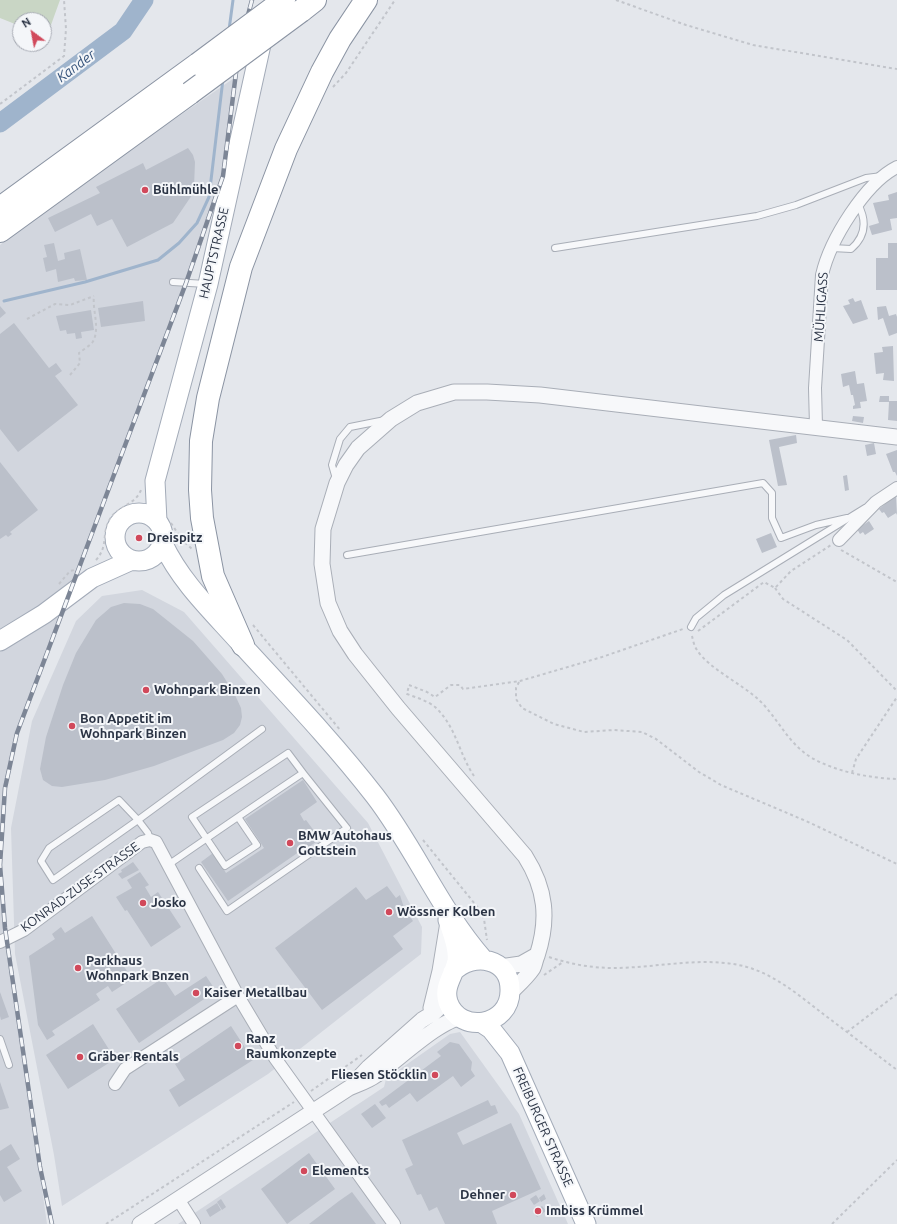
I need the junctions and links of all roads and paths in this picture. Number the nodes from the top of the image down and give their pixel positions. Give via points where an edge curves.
1 (64, 0) edge
2 (271, 0) edge
3 (366, 0) edge
4 (395, 0) edge
5 (616, 0) edge
6 (300, 4) edge
7 (897, 68) edge
8 (332, 88) dead end
9 (0, 104) edge
10 (897, 167) edge
11 (882, 176) junction
12 (857, 203) junction
13 (0, 208) edge
14 (0, 231) edge
15 (555, 248) dead end
16 (832, 248) junction
17 (173, 282) dead end
18 (208, 284) junction
19 (27, 319) dead end
20 (70, 375) dead end
21 (816, 426) junction
22 (897, 437) edge
23 (155, 481) junction
24 (897, 488) edge
25 (139, 494) dead end
26 (876, 502) junction
27 (133, 514) junction
28 (847, 518) junction
29 (163, 520) junction
30 (839, 540) junction
31 (115, 541) junction
32 (163, 544) junction
33 (194, 549) dead end
34 (347, 555) dead end
35 (140, 560) junction
36 (90, 570) junction
37 (181, 578) junction
38 (897, 582) edge
39 (775, 588) junction
40 (54, 589) dead end
41 (691, 627) junction
42 (692, 636) junction
43 (0, 641) edge
44 (243, 645) junction
45 (520, 681) junction
46 (897, 691) edge
47 (897, 697) edge
48 (262, 729) dead end
49 (304, 773) junction
50 (852, 773) junction
51 (474, 776) dead end
52 (897, 780) edge
53 (238, 817) junction
54 (138, 820) junction
55 (206, 839) junction
56 (150, 840) junction
57 (897, 864) edge
58 (168, 865) junction
59 (200, 868) dead end
60 (447, 914) junction
61 (0, 942) edge
62 (537, 955) junction
63 (492, 963) junction
64 (453, 972) junction
65 (541, 977) dead end
66 (446, 992) junction
67 (897, 994) edge
68 (238, 996) junction
69 (508, 1002) junction
70 (462, 1018) junction
71 (422, 1020) junction
72 (482, 1022) junction
73 (848, 1032) junction
74 (0, 1040) edge
75 (367, 1051) dead end
76 (510, 1053) junction
77 (9, 1065) dead end
78 (897, 1070) edge
79 (114, 1084) dead end
80 (349, 1088) junction
81 (302, 1097) junction
82 (313, 1112) junction
83 (897, 1160) edge
84 (178, 1199) junction
85 (106, 1224) edge
86 (140, 1224) edge
87 (194, 1224) edge
88 (394, 1224) edge
89 (586, 1224) edge
90 (832, 1224) edge

1 - 9 path via 64,56
2 - 18 main road, HAUPTSTRASSE
3 - 44 highway via 322,72 286,149 241,268 208,398 201,441 202,518 213,576
4 - 8 path via 346,73
5 - 7 path via 753,45
6 - 13 highway, bridge via 198,64
6 - 14 highway, bridge via 190,93
10 - 11 street, MÜHLIGASS
11 - 12 street, MÜHLIGASS
11 - 15 lane via 866,178 796,205 757,216
12 - 16 street, MÜHLIGASS
12 - 16 lane via 865,220 860,241 851,249
16 - 21 street, MÜHLIGASS via 822,274 815,388
17 - 18 lane
18 - 23 main road, HAUPTSTRASSE
19 - 20 path via 56,304 70,305 94,296 92,306 96,332 92,343 79,353 80,363
21 - 22 street
21 - 62 street via 540,395 454,392 417,403 391,419 358,448 346,465 337,483 323,529 322,564 328,602 340,631 356,654 535,871 544,907 543,936
23 - 27 main road, HAUPTSTRASSE
23 - 29 main road, HAUPTSTRASSE
24 - 26 street
25 - 36 path via 134,501 114,513 106,528 103,550
26 - 28 lane
26 - 30 street
27 - 29 main road via 146,514
27 - 31 main road, HAUPTSTRASSE via 124,518 117,526
28 - 34 lane via 816,525 781,538 772,518 772,493 763,483
28 - 41 lane via 724,595 696,618
29 - 32 main road, HAUPTSTRASSE
29 - 33 path
30 - 38 path via 843,552
30 - 39 path via 791,571
31 - 35 main road via 119,551
31 - 36 main road, HAUPTSTRASSE via 112,552
32 - 35 main road, HAUPTSTRASSE via 157,554
32 - 37 main road
35 - 36 main road, HAUPTSTRASSE
35 - 37 main road
36 - 40 path via 70,571
36 - 43 main road, HAUPTSTRASSE via 44,614
37 - 44 main road
39 - 42 path via 764,582
39 - 46 path via 783,599 847,640
41 - 42 path
41 - 45 path
42 - 50 path via 697,650 758,699 797,747 812,758
44 - 60 main road via 374,796 403,834
45 - 51 path via 464,689 460,685 451,685 435,697 409,685 407,694 434,706 453,730 466,764
45 - 57 path via 516,688 516,699 522,708 554,724 584,732 642,732 722,785 806,820
47 - 50 path via 856,760
48 - 54 lane
49 - 53 lane
49 - 55 lane via 288,753 192,817
49 - 59 lane via 347,828 226,911
50 - 52 path
53 - 55 lane
53 - 55 lane via 257,845 225,866
54 - 54 lane via 53,880 41,861 50,848 119,800
54 - 56 lane
55 - 58 lane
56 - 58 street, KONRAD-ZUSE-STRASSE via 156,842
56 - 61 street, KONRAD-ZUSE-STRASSE via 142,842 24,930
58 - 68 street, KONRAD-ZUSE-STRASSE
60 - 63 main road
60 - 64 main road via 457,960
60 - 71 street via 436,992 431,1008
62 - 63 street via 522,964
62 - 69 street via 534,966
63 - 64 main road via 466,962
63 - 69 main road via 509,981
64 - 66 main road
65 - 73 path via 563,962 608,968 677,963 719,964 753,969 798,994
66 - 70 main road via 450,1006
66 - 71 street via 443,1004
67 - 73 path
68 - 79 street via 125,1069
68 - 81 street, KONRAD-ZUSE-STRASSE
69 - 72 main road via 494,1019
69 - 76 main road, FREIBURGER STRASSE
70 - 72 main road via 469,1022
70 - 80 street via 455,1018 441,1025 375,1076
71 - 80 street via 365,1070
72 - 76 main road, FREIBURGER STRASSE
73 - 78 path
74 - 77 lane
75 - 81 path
76 - 89 main road, FREIBURGER STRASSE
80 - 82 street
81 - 82 street, KONRAD-ZUSE-STRASSE
81 - 85 path
82 - 84 street
82 - 88 street, KONRAD-ZUSE-STRASSE
83 - 90 path
84 - 86 street
84 - 87 street

